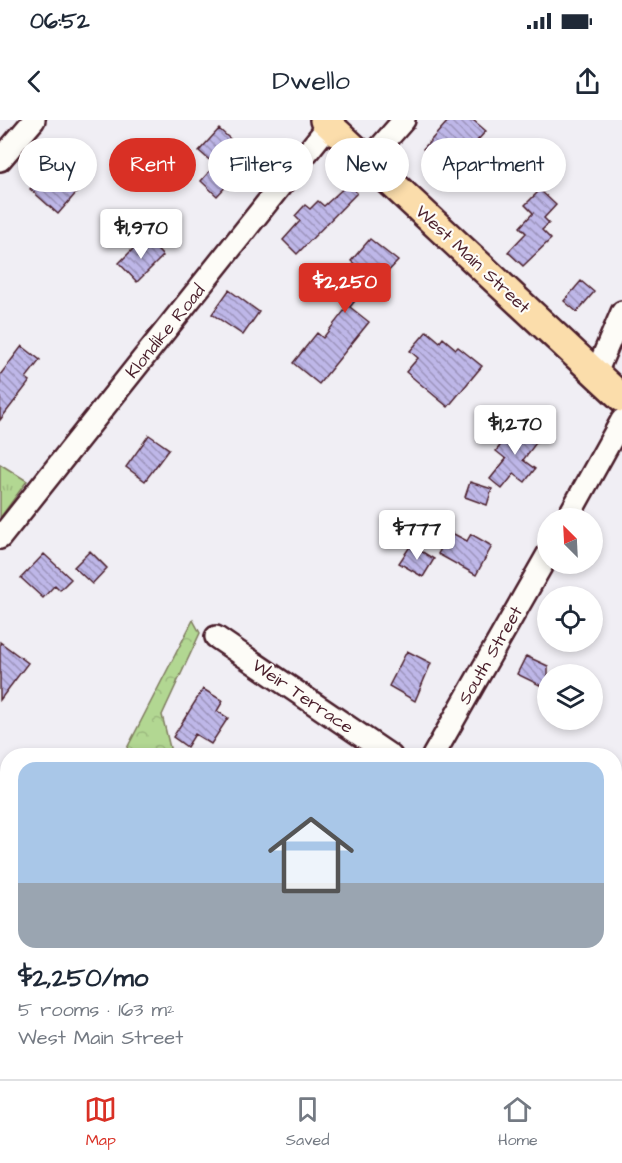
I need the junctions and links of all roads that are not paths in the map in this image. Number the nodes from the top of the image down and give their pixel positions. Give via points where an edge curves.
1 (34, 120) edge
2 (404, 120) edge
3 (327, 122) edge
4 (344, 138) edge
5 (388, 138) edge
6 (0, 160) edge
7 (401, 192) edge
8 (622, 312) edge
9 (596, 373) junction
10 (622, 398) edge
11 (622, 420) edge
12 (573, 508) edge
13 (0, 538) edge
14 (537, 573) edge
15 (216, 637) dead end
16 (379, 748) edge
17 (438, 748) edge

1 - 6 street
2 - 5 street
3 - 4 main road, West Main Street
3 - 13 street, Klondike Road
7 - 9 main road, West Main Street
8 - 9 street
9 - 10 main road, West Main Street
11 - 12 street
14 - 17 street, South Street
15 - 16 street, Weir Terrace

